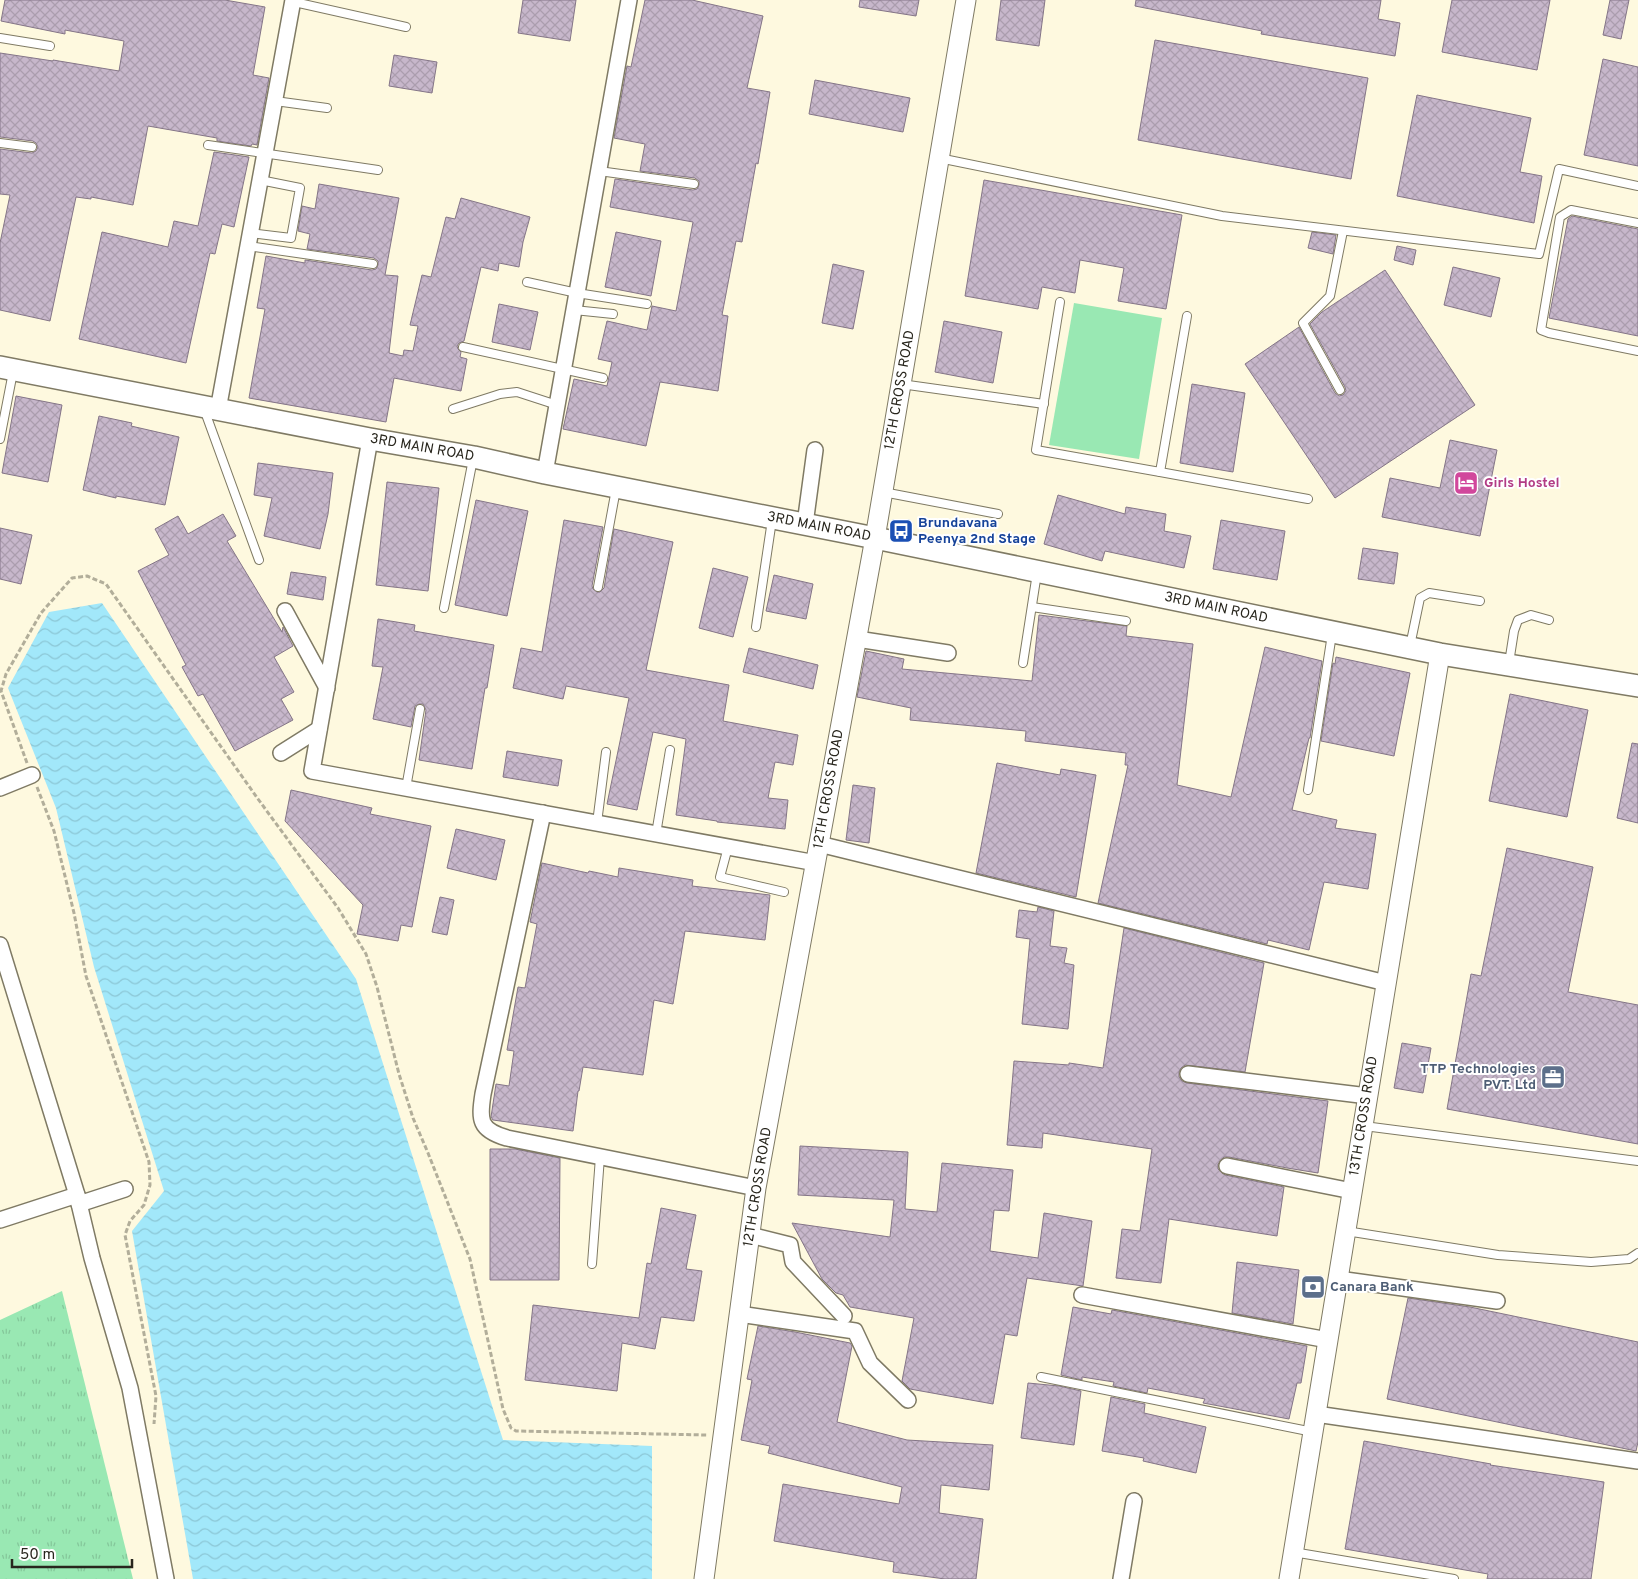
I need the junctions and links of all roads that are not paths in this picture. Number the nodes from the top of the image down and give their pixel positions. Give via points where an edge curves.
1 (291, 0) edge
2 (629, 0) edge
3 (966, 0) edge
4 (406, 27) dead end
5 (0, 38) edge
6 (50, 46) dead end
7 (275, 101) junction
8 (327, 108) dead end
9 (0, 143) edge
10 (208, 145) dead end
11 (32, 147) dead end
12 (265, 154) junction
13 (940, 158) junction
14 (378, 170) dead end
15 (599, 171) junction
16 (260, 180) junction
17 (694, 184) dead end
18 (1638, 186) edge
19 (1638, 223) edge
20 (1343, 231) junction
21 (249, 240) junction
22 (373, 264) dead end
23 (527, 282) dead end
24 (577, 293) junction
25 (1060, 302) dead end
26 (647, 304) dead end
27 (574, 310) junction
28 (612, 314) dead end
29 (1187, 316) dead end
30 (463, 347) dead end
31 (1638, 351) edge
32 (564, 368) junction
33 (7, 369) edge
34 (603, 378) dead end
35 (901, 384) junction
36 (1340, 390) dead end
37 (557, 404) junction
38 (1044, 404) junction
39 (211, 408) junction
40 (453, 410) dead end
41 (0, 439) edge
42 (370, 440) junction
43 (815, 450) dead end
44 (474, 457) junction
45 (1160, 472) junction
46 (545, 474) junction
47 (617, 488) junction
48 (883, 492) junction
49 (1308, 499) dead end
50 (998, 514) dead end
51 (772, 518) junction
52 (805, 524) junction
53 (875, 538) junction
54 (259, 560) dead end
55 (1037, 571) junction
56 (598, 588) dead end
57 (1480, 601) dead end
58 (1032, 607) junction
59 (444, 608) dead end
60 (285, 611) dead end
61 (1549, 620) dead end
62 (1126, 621) dead end
63 (756, 627) dead end
64 (1333, 632) junction
65 (857, 639) junction
66 (1410, 648) junction
67 (948, 653) dead end
68 (1440, 654) junction
69 (1023, 663) dead end
70 (1508, 665) junction
71 (1638, 686) edge
72 (326, 688) junction
73 (420, 709) dead end
74 (319, 729) junction
75 (670, 750) dead end
76 (281, 752) dead end
77 (606, 752) dead end
78 (32, 775) road end
79 (0, 788) edge
80 (406, 788) junction
81 (1308, 790) dead end
82 (543, 813) junction
83 (597, 823) junction
84 (656, 834) junction
85 (728, 846) junction
86 (818, 854) junction
87 (784, 892) dead end
88 (0, 945) edge
89 (1386, 983) junction
90 (1188, 1074) dead end
91 (1368, 1096) junction
92 (1362, 1126) junction
93 (600, 1157) junction
94 (1638, 1161) edge
95 (1227, 1166) dead end
96 (756, 1188) junction
97 (125, 1189) dead end
98 (1352, 1191) junction
99 (78, 1200) junction
100 (0, 1220) edge
101 (1346, 1231) junction
102 (750, 1235) junction
103 (1638, 1253) edge
104 (592, 1264) dead end
105 (1338, 1279) junction
106 (1082, 1296) dead end
107 (1497, 1301) dead end
108 (739, 1314) junction
109 (844, 1316) dead end
110 (1328, 1340) junction
111 (1041, 1377) dead end
112 (908, 1400) dead end
113 (1314, 1423) junction
114 (1638, 1461) edge
115 (1134, 1500) dead end
116 (1293, 1552) junction
117 (166, 1579) edge
118 (704, 1579) edge
119 (1122, 1579) edge
120 (1289, 1579) edge
121 (1454, 1579) edge

1 - 4 lane
1 - 7 street
2 - 15 street
3 - 13 street, 12TH CROSS ROAD
5 - 6 lane
7 - 8 lane
7 - 12 street
9 - 11 lane
10 - 12 lane
12 - 14 lane
12 - 16 street
13 - 20 lane via 1222,216
13 - 35 street, 12TH CROSS ROAD
15 - 17 lane
15 - 24 street
16 - 21 street
16 - 21 lane via 300,188 291,238
18 - 20 lane via 1559,169 1539,254
19 - 31 lane via 1571,210 1560,217 1541,330
20 - 36 lane via 1330,296 1303,323
21 - 22 lane
21 - 39 street
23 - 24 lane
24 - 26 lane
24 - 27 street
25 - 38 lane
27 - 28 lane
27 - 32 street
29 - 45 lane
30 - 32 lane
32 - 34 lane
32 - 37 street
33 - 39 main road, 3RD MAIN ROAD
33 - 41 lane
35 - 38 lane
35 - 48 street, 12TH CROSS ROAD
37 - 40 lane via 518,392 500,394
37 - 46 street
38 - 45 lane via 1036,450
39 - 42 main road, 3RD MAIN ROAD
39 - 54 lane
42 - 44 main road, 3RD MAIN ROAD
42 - 72 street
43 - 52 street
44 - 46 main road, 3RD MAIN ROAD
44 - 59 lane
45 - 49 lane
46 - 47 main road, 3RD MAIN ROAD
47 - 51 main road, 3RD MAIN ROAD
47 - 56 lane
48 - 50 lane
48 - 53 street, 12TH CROSS ROAD
51 - 52 main road, 3RD MAIN ROAD
51 - 63 lane
52 - 53 main road, 3RD MAIN ROAD
53 - 55 main road, 3RD MAIN ROAD
53 - 65 street, 12TH CROSS ROAD
55 - 58 lane
55 - 64 main road, 3RD MAIN ROAD
57 - 66 lane via 1429,593 1420,598
58 - 62 lane
58 - 69 lane
60 - 72 street
61 - 70 lane via 1531,615 1518,620
64 - 66 main road, 3RD MAIN ROAD
64 - 81 lane
65 - 67 street
65 - 86 street, 12TH CROSS ROAD
66 - 68 main road, 3RD MAIN ROAD
68 - 70 main road, 3RD MAIN ROAD
68 - 89 street, 13TH CROSS ROAD
70 - 71 main road, 3RD MAIN ROAD
72 - 74 street
73 - 80 lane
74 - 76 street
74 - 80 street via 312,771
75 - 84 lane
77 - 83 lane
78 - 79 street
80 - 82 street
82 - 83 street
82 - 93 street via 480,1113 483,1125 493,1134
83 - 84 street
84 - 85 street
85 - 86 street
85 - 87 lane via 720,877
86 - 89 street
86 - 96 street, 12TH CROSS ROAD
88 - 99 street
89 - 91 street, 13TH CROSS ROAD
90 - 91 street
91 - 92 street, 13TH CROSS ROAD
92 - 94 lane
92 - 98 street, 13TH CROSS ROAD
93 - 96 street
93 - 104 lane
95 - 98 street
96 - 102 street, 12TH CROSS ROAD
97 - 99 street
98 - 101 street, 13TH CROSS ROAD
99 - 100 street
99 - 117 street via 130,1388
101 - 103 lane via 1508,1256 1591,1262 1629,1259
101 - 105 street, 13TH CROSS ROAD
102 - 108 street, 12TH CROSS ROAD
102 - 109 street via 790,1244 793,1262
105 - 107 street
105 - 110 street, 13TH CROSS ROAD
106 - 110 street
108 - 112 street via 855,1331 870,1363
108 - 118 street, 12TH CROSS ROAD
110 - 113 street, 13TH CROSS ROAD
111 - 113 lane
113 - 114 street
113 - 116 street, 13TH CROSS ROAD
115 - 119 street
116 - 120 street, 13TH CROSS ROAD
116 - 121 lane

